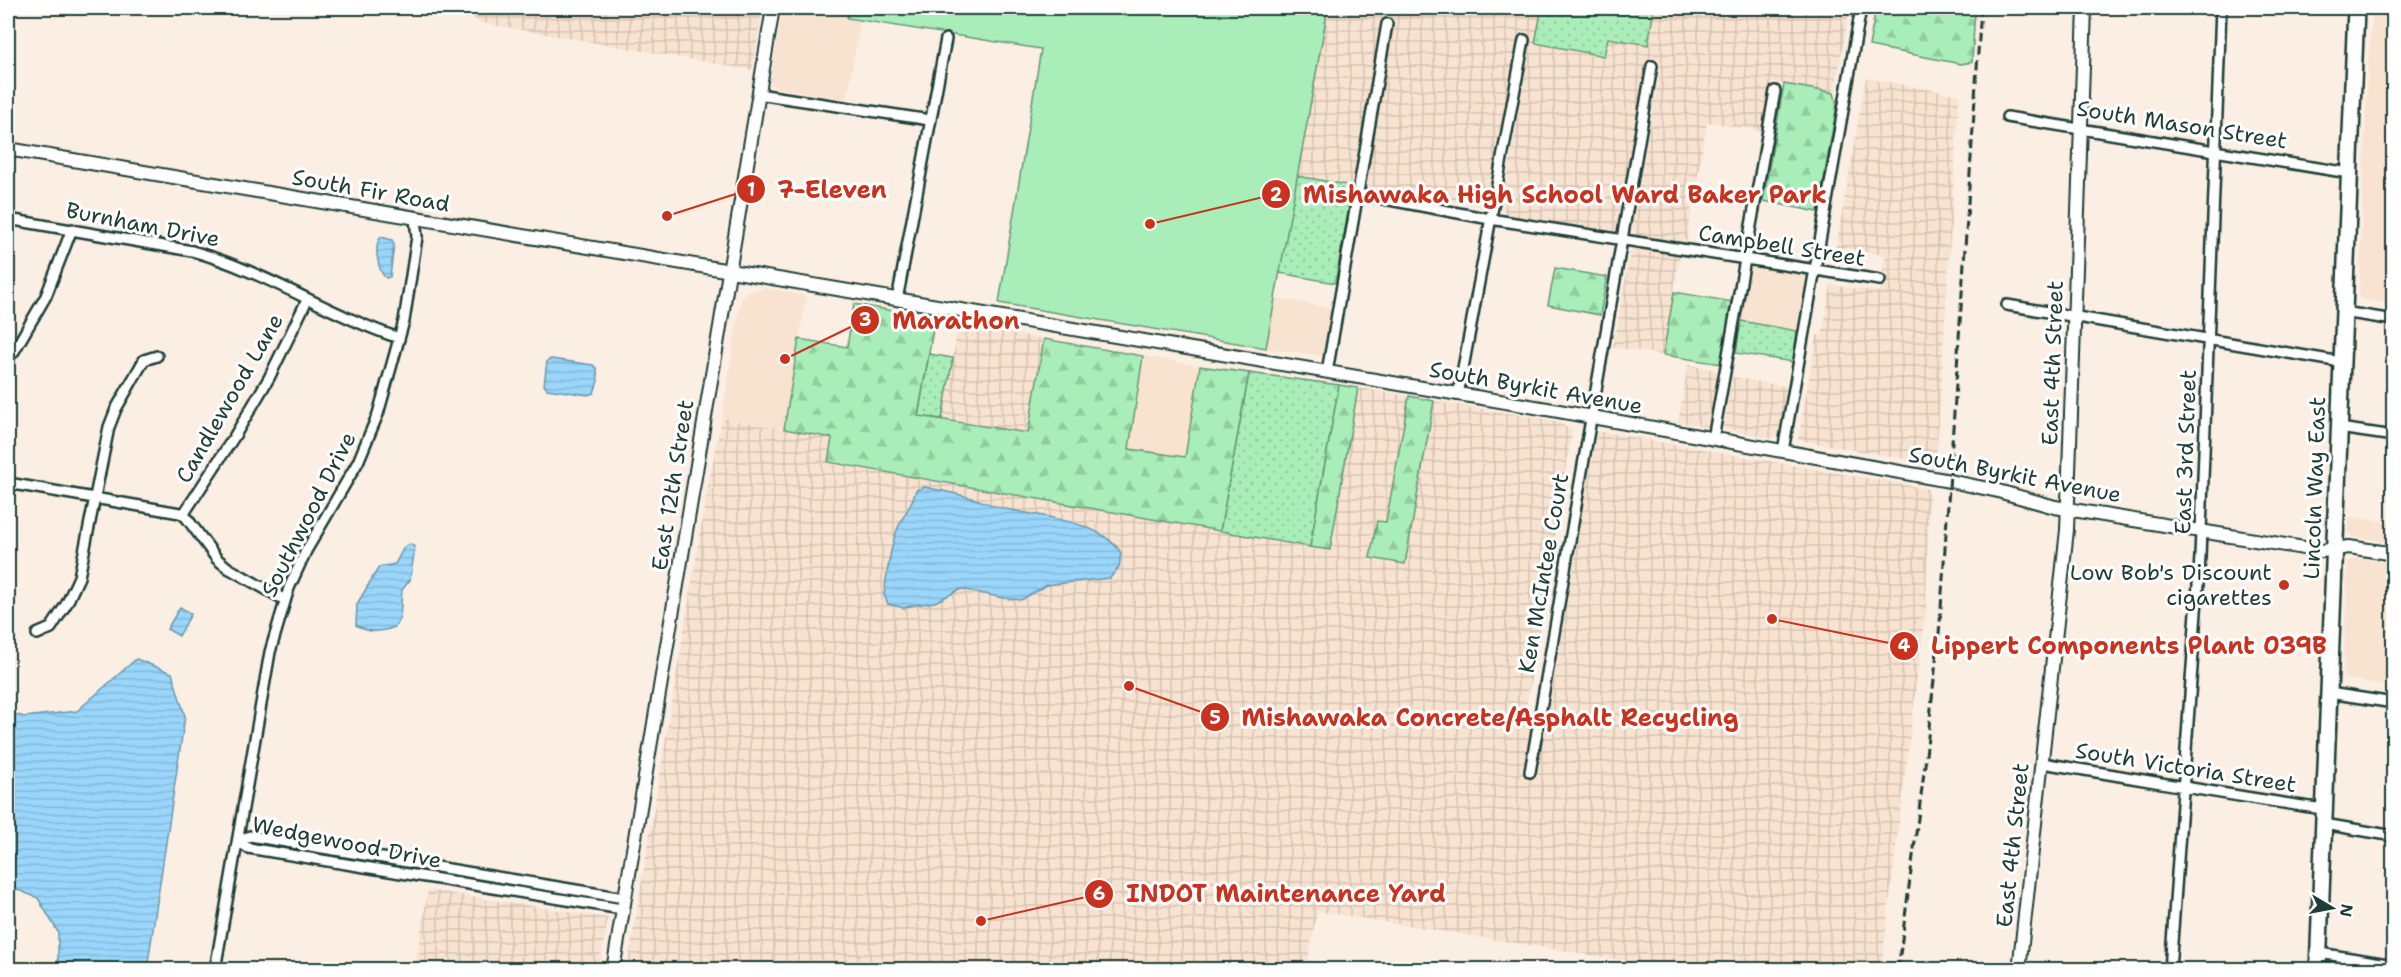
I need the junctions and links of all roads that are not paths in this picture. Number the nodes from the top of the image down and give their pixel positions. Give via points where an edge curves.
1 (773, 8) edge
2 (1861, 8) edge
3 (2085, 8) edge
4 (2221, 8) edge
5 (2356, 8) edge
6 (1387, 24) dead end
7 (946, 39) dead end
8 (1524, 40) dead end
9 (1652, 66) dead end
10 (1774, 91) dead end
11 (758, 94) junction
12 (2007, 117) dead end
13 (930, 120) junction
14 (2082, 128) junction
15 (8, 148) edge
16 (2216, 150) junction
17 (2349, 172) junction
18 (1358, 194) junction
19 (8, 219) edge
20 (415, 219) junction
21 (1490, 219) junction
22 (72, 229) junction
23 (1622, 240) junction
24 (1745, 259) junction
25 (1815, 269) junction
26 (728, 271) junction
27 (1880, 280) dead end
28 (307, 300) junction
29 (897, 300) junction
30 (2007, 305) dead end
31 (2343, 312) junction
32 (2074, 316) junction
33 (2394, 320) edge
34 (399, 338) junction
35 (2209, 339) junction
36 (8, 355) edge
37 (157, 356) dead end
38 (2342, 362) junction
39 (1327, 372) junction
40 (1458, 395) junction
41 (1590, 418) junction
42 (2339, 428) junction
43 (2394, 436) edge
44 (1713, 439) junction
45 (1783, 451) junction
46 (8, 483) edge
47 (95, 497) junction
48 (2068, 509) junction
49 (183, 515) junction
50 (2201, 531) junction
51 (2334, 549) junction
52 (2394, 554) edge
53 (285, 600) junction
54 (38, 634) dead end
55 (2329, 693) junction
56 (2394, 703) edge
57 (2042, 763) junction
58 (1530, 771) dead end
59 (2184, 786) junction
60 (2324, 816) junction
61 (2394, 836) edge
62 (238, 841) junction
63 (623, 903) junction
64 (2319, 953) junction
65 (2394, 965) edge
66 (215, 969) edge
67 (613, 969) edge
68 (2019, 969) edge
69 (2170, 969) edge
70 (2318, 969) edge

1 - 11 street, East 12th Street
2 - 25 street
3 - 14 street, East 4th Street
4 - 16 street, East 3rd Street
5 - 17 main road, Lincoln Way East
6 - 18 street
7 - 13 street
8 - 21 street
9 - 23 street, Ken McIntee Court
10 - 24 street
11 - 13 street
11 - 26 street, East 12th Street
12 - 14 street, South Mason Street
13 - 29 street
14 - 16 street, South Mason Street
14 - 32 street, East 4th Street
15 - 20 street, South Fir Road
16 - 17 street, South Mason Street
16 - 35 street, East 3rd Street
17 - 31 main road, Lincoln Way East
18 - 21 street, Campbell Street
18 - 39 street
19 - 22 street, Burnham Drive
20 - 26 street, South Fir Road
20 - 34 street, Southwood Drive via 417,237
21 - 23 street, Campbell Street
21 - 40 street
22 - 28 street, Burnham Drive via 218,258
22 - 36 street via 46,296 13,353
23 - 24 street, Campbell Street
23 - 41 street, Ken McIntee Court
24 - 25 street, Campbell Street
24 - 44 street
25 - 27 street, Campbell Street
25 - 45 street
26 - 29 street, South Byrkit Avenue
26 - 63 street, East 12th Street
28 - 34 street, Burnham Drive
28 - 49 street, Candlewood Lane via 269,378
29 - 39 street, South Byrkit Avenue
30 - 32 street
31 - 33 street
31 - 38 main road, Lincoln Way East
32 - 35 street
32 - 48 street, East 4th Street
34 - 53 street, Southwood Drive via 368,440 306,551
35 - 38 street
35 - 50 street, East 3rd Street
37 - 47 street via 144,360 116,409 104,446
38 - 42 main road, Lincoln Way East
39 - 40 street, South Byrkit Avenue
40 - 41 street, South Byrkit Avenue
41 - 44 street, South Byrkit Avenue
41 - 58 street, Ken McIntee Court
42 - 43 street
42 - 51 main road, Lincoln Way East
44 - 45 street, South Byrkit Avenue
45 - 48 street, South Byrkit Avenue via 1955,482
46 - 47 street
47 - 49 street
47 - 54 street via 79,577 51,628
48 - 50 street, South Byrkit Avenue
48 - 57 street, East 4th Street
49 - 53 street via 217,559
50 - 51 street, South Byrkit Avenue via 2322,551
50 - 59 street, East 3rd Street
51 - 52 street, South Byrkit Avenue via 2349,547
51 - 55 main road, Lincoln Way East
53 - 62 street, Southwood Drive via 270,652
55 - 56 street
55 - 60 main road, Lincoln Way East
57 - 59 street, South Victoria Street
57 - 68 street, East 4th Street
59 - 60 street, South Victoria Street
59 - 69 street, East 3rd Street
60 - 61 street, South Victoria Street
60 - 64 main road, Lincoln Way East
62 - 63 street, Wedgewood Drive via 250,836
62 - 66 street, Southwood Drive
63 - 67 street, East 12th Street
64 - 65 street
64 - 70 main road, Lincoln Way East

